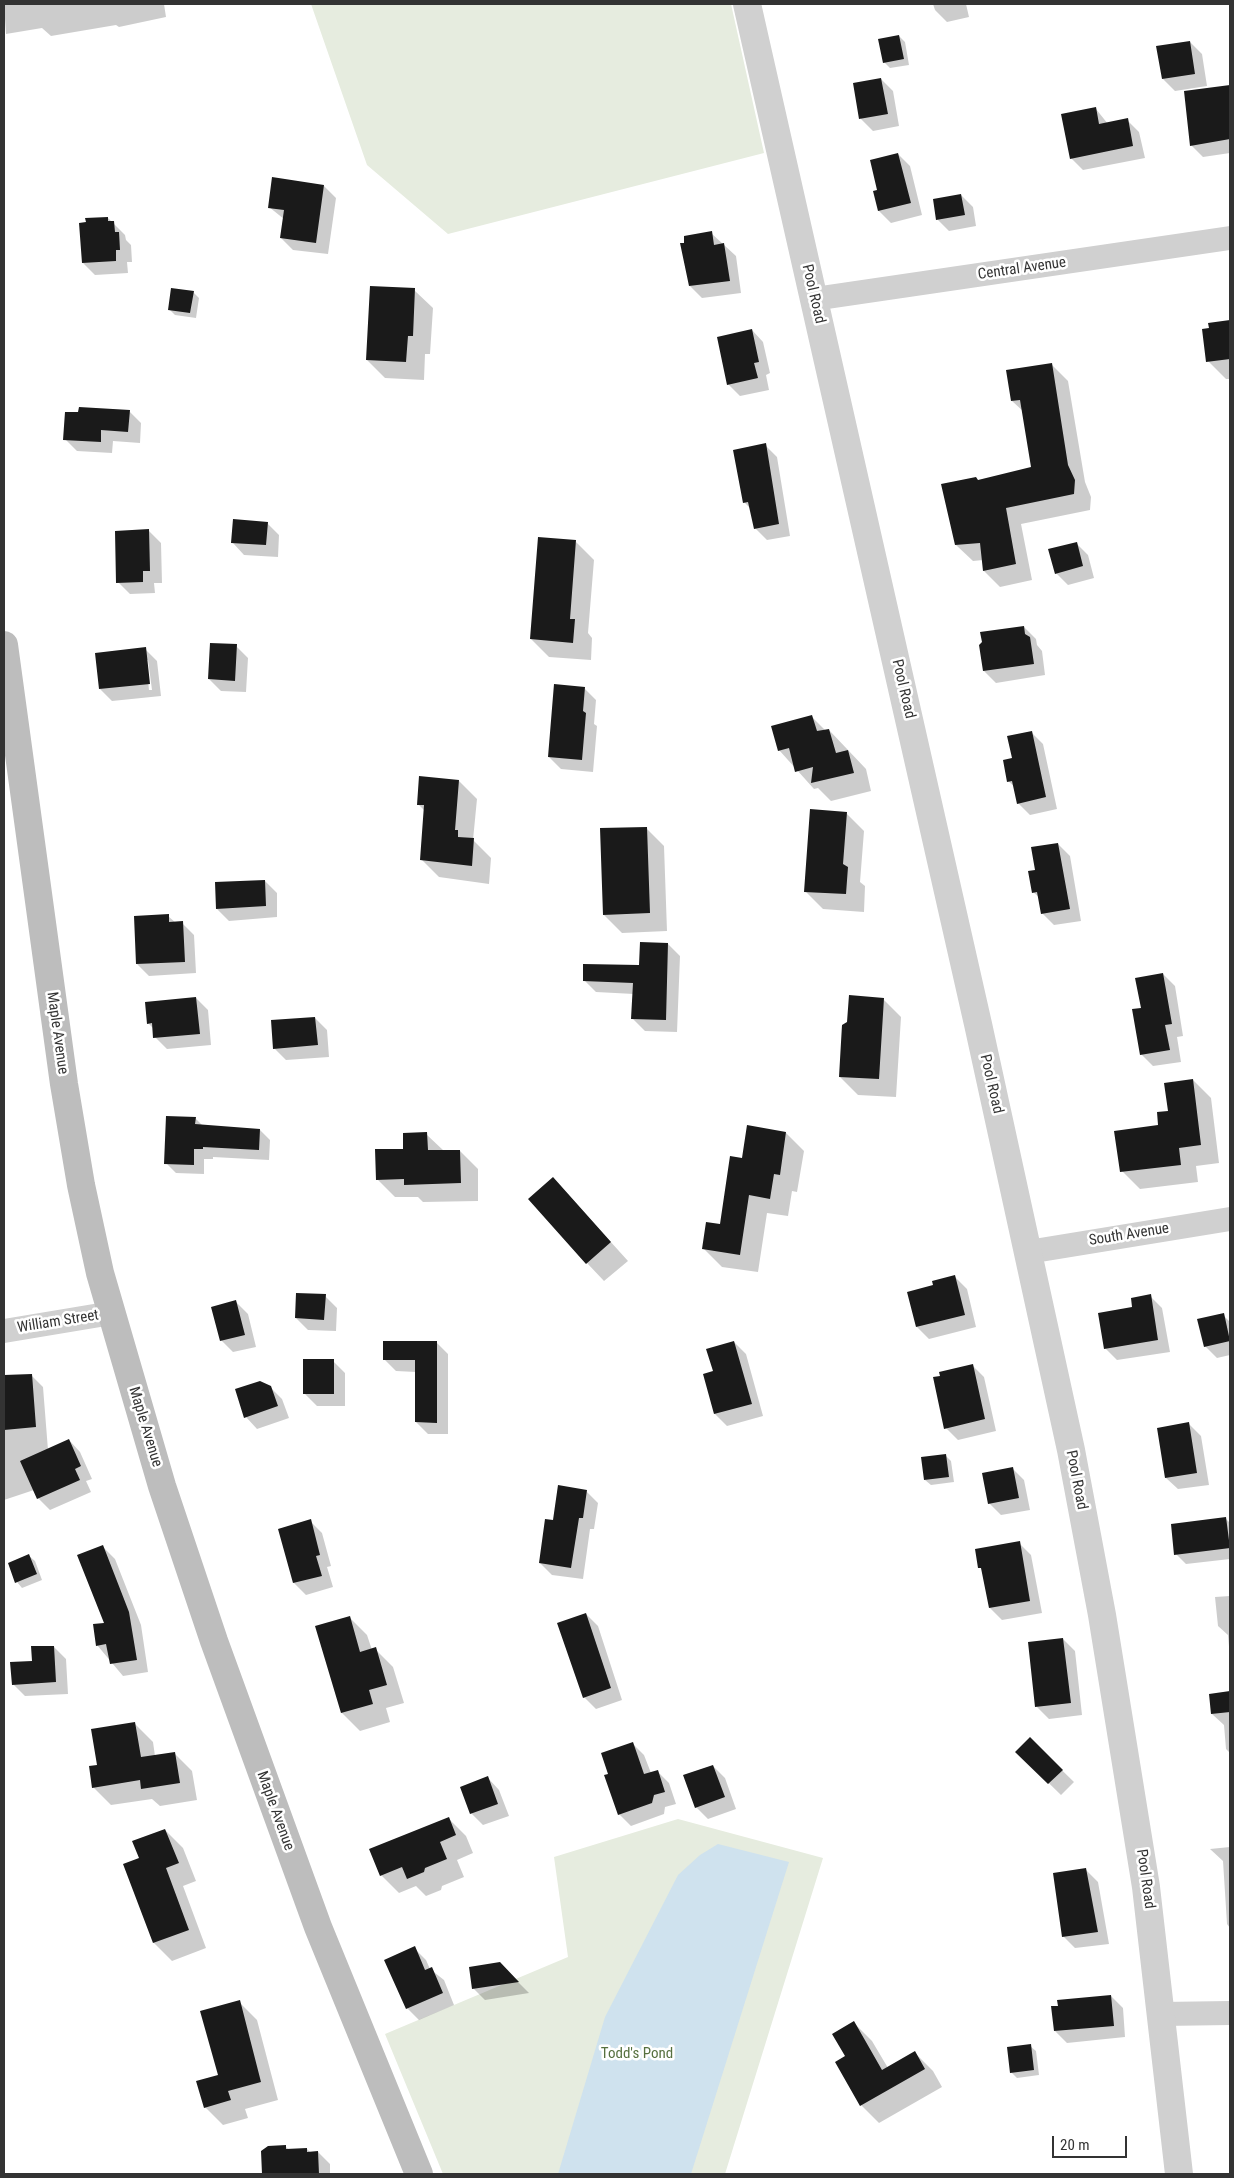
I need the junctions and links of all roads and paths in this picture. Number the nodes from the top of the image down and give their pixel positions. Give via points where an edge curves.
1 (747, 4) edge
2 (1230, 238) edge
3 (814, 299) junction
4 (4, 645) edge
5 (1230, 1219) edge
6 (1028, 1252) junction
7 (112, 1313) junction
8 (4, 1331) edge
9 (1230, 2013) edge
10 (1162, 2014) junction
11 (419, 2174) edge
12 (1180, 2174) edge

1 - 3 street, Pool Road
2 - 3 street, Central Avenue
3 - 6 street, Pool Road
4 - 7 main road, Maple Avenue via 64,1084 94,1247
5 - 6 street, South Avenue
6 - 10 street, Pool Road via 1071,1450 1102,1615 1146,1888
7 - 8 street, William Street
7 - 11 main road, Maple Avenue via 162,1486 217,1650 318,1927
9 - 10 street
10 - 12 street, Pool Road

